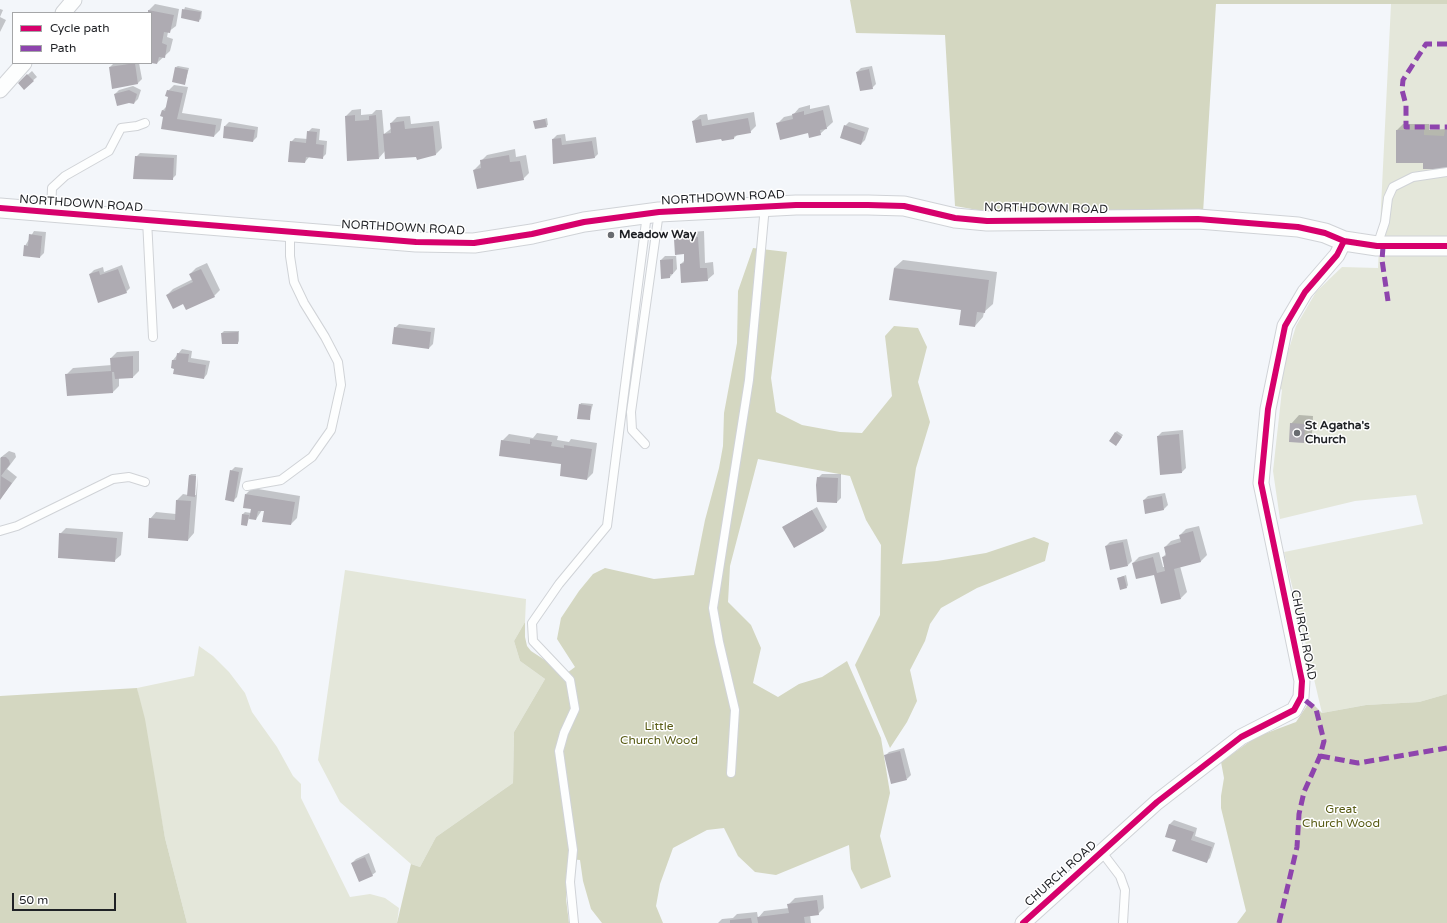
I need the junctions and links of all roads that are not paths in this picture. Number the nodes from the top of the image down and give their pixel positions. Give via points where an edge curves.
1 (74, 0) edge
2 (64, 12) edge
3 (23, 64) edge
4 (0, 90) edge
5 (145, 123) dead end
6 (1447, 172) edge
7 (765, 206) junction
8 (0, 208) edge
9 (51, 212) junction
10 (653, 213) junction
11 (146, 220) junction
12 (290, 232) junction
13 (1344, 241) junction
14 (1377, 246) junction
15 (1447, 246) edge
16 (153, 337) dead end
17 (645, 444) dead end
18 (145, 482) dead end
19 (247, 486) dead end
20 (0, 531) edge
21 (731, 773) dead end
22 (1101, 851) junction
23 (574, 923) edge
24 (1023, 923) edge
25 (1123, 923) edge

1 - 2 street
3 - 4 street
5 - 9 lane via 122,128 109,151 65,176 52,188
6 - 14 lane via 1413,177 1393,187
7 - 10 street, NORTHDOWN ROAD
7 - 13 street, NORTHDOWN ROAD via 904,206 955,218 987,221 1198,219 1298,227 1325,233
7 - 21 lane via 749,380 713,608 735,710
8 - 9 street, NORTHDOWN ROAD
9 - 11 street, NORTHDOWN ROAD
10 - 12 street, NORTHDOWN ROAD via 584,222 532,234 474,243 416,242
10 - 17 lane via 631,412 632,430
10 - 23 lane via 606,526 559,584 532,623 533,641 570,680 575,709 559,751 574,850 570,882
11 - 12 street, NORTHDOWN ROAD
11 - 16 lane
12 - 19 lane via 294,282 338,362 341,385 331,430 312,457 281,480
13 - 14 street, NORTHDOWN ROAD
13 - 22 street, CHURCH ROAD via 1337,255 1305,292 1285,326 1268,409 1261,483 1302,681 1301,697 1294,710 1241,736 1157,802
14 - 15 street, NORTHDOWN ROAD
18 - 20 lane via 129,477 113,479 17,526
22 - 24 street, CHURCH ROAD
22 - 25 lane via 1120,876 1125,890

